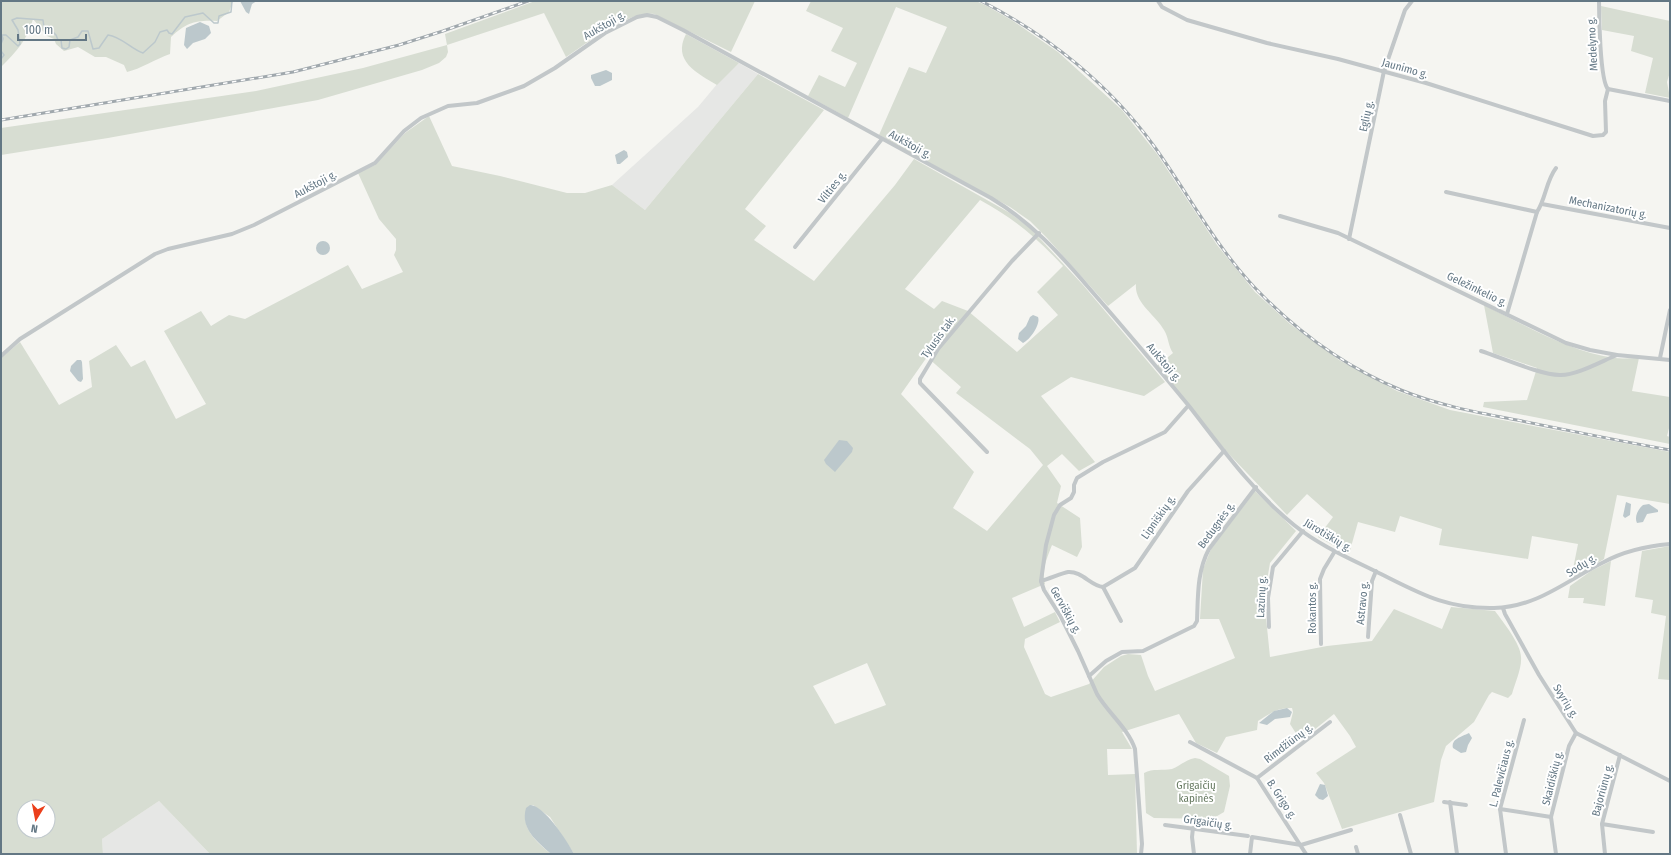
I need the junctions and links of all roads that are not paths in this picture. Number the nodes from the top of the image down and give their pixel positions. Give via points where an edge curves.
1 (1158, 1) edge
2 (1412, 1) edge
3 (1599, 1) edge
4 (1384, 71) junction
5 (1606, 87) junction
6 (1670, 101) edge
7 (882, 139) junction
8 (1556, 168) dead end
9 (1446, 192) dead end
10 (1542, 204) junction
11 (1537, 212) junction
12 (1280, 216) dead end
13 (1670, 228) edge
14 (1039, 233) junction
15 (1349, 239) junction
16 (795, 247) dead end
17 (1670, 310) edge
18 (1507, 314) junction
19 (1481, 351) dead end
20 (1617, 355) junction
21 (1, 356) edge
22 (1660, 358) junction
23 (1670, 360) edge
24 (1188, 406) junction
25 (1224, 451) junction
26 (987, 452) dead end
27 (1256, 487) junction
28 (1303, 531) junction
29 (1670, 544) edge
30 (1335, 551) junction
31 (1376, 571) junction
32 (1041, 581) junction
33 (1104, 587) junction
34 (1503, 608) junction
35 (1121, 621) dead end
36 (1269, 627) dead end
37 (1368, 637) dead end
38 (1321, 644) dead end
39 (1089, 676) junction
40 (1524, 720) dead end
41 (1330, 722) dead end
42 (1576, 733) junction
43 (1190, 742) dead end
44 (1620, 755) junction
45 (1257, 778) junction
46 (1670, 781) edge
47 (1444, 802) dead end
48 (1450, 802) junction
49 (1466, 805) dead end
50 (1500, 809) junction
51 (1400, 815) dead end
52 (1551, 817) junction
53 (1141, 823) junction
54 (1146, 823) dead end
55 (1602, 824) junction
56 (1165, 825) dead end
57 (1193, 828) junction
58 (1351, 830) dead end
59 (1653, 832) dead end
60 (1250, 836) junction
61 (1301, 845) junction
62 (1356, 847) dead end
63 (1140, 854) edge
64 (1194, 854) edge
65 (1250, 854) edge
66 (1306, 854) edge
67 (1358, 854) edge
68 (1411, 854) edge
69 (1457, 854) edge
70 (1506, 854) edge
71 (1556, 854) edge
72 (1605, 854) edge

1 - 4 street, Jaunimo g. via 1162,7 1187,20 1267,43
2 - 4 street, Eglių g. via 1404,10
3 - 5 street, Medelyno g. via 1602,72
4 - 5 street, Jaunimo g. via 1593,136 1606,132
4 - 15 street, Eglių g.
5 - 6 street
7 - 14 street, Aukštoji g. via 1005,206
7 - 16 street, Vilties g.
7 - 21 street, Aukštoji g. via 683,30 652,16 642,16 605,33 524,86 477,103 448,106 421,118 404,131 375,163 254,225 232,234 155,254 20,339
8 - 10 street via 1550,176
9 - 11 street
10 - 11 street
10 - 13 street, Mechanizatorių g.
11 - 18 street
12 - 15 street, Geležinkelio g. via 1338,233
14 - 24 street, Aukštoji g. via 1105,306
14 - 26 street, Tylusis tak. via 1012,260 938,349 920,379 920,383
15 - 18 street, Geležinkelio g.
17 - 22 street
18 - 20 street, Geležinkelio g. via 1566,343
19 - 20 street via 1561,376
20 - 22 street, Geležinkelio g.
22 - 23 street, Geležinkelio g.
24 - 25 street, Jūrotiškių g.
24 - 32 street, Gerviškių g. via 1165,432 1103,462 1077,478 1074,492 1060,505 1054,515 1046,545
25 - 27 street, Jūrotiškių g.
25 - 33 street, Lipniškių g. via 1188,491 1135,568
27 - 28 street, Jūrotiškių g. via 1289,521
27 - 39 street, Bedugnės g. via 1204,558 1194,626 1144,651 1122,652
28 - 30 street, Jūrotiškių g.
28 - 36 street, Lazūnų g. via 1273,567 1269,590
29 - 34 street, Sodų g. via 1644,548 1613,558 1555,591 1528,602
30 - 31 street, Jūrotiškių g.
30 - 38 street, Rokantos g. via 1320,579
31 - 34 street, Jūrotiškių g. via 1427,597 1451,605
31 - 37 street, Astravo g. via 1372,581
32 - 33 street via 1068,572 1076,573
32 - 39 street, Gerviškių g.
33 - 35 street
34 - 42 street, Svyrių g. via 1539,675
39 - 53 street, Gerviškių g. via 1102,704 1129,736 1135,748
40 - 50 street, L. Palevičiaus g.
41 - 45 street, Rimdžiūnų g.
42 - 44 street, Svyrių g.
42 - 52 street, Skaidiškių g. via 1569,746
43 - 45 street, B. Grigo g.
44 - 46 street, Svyrių g.
44 - 55 street, Bajoriūnų g.
45 - 61 street, B. Grigo g.
47 - 48 street
48 - 49 street
48 - 69 street
50 - 52 street
50 - 70 street, L. Palevičiaus g.
51 - 68 street
52 - 71 street, Skaidiškių g.
53 - 54 street
53 - 63 street, Gerviškių g.
55 - 59 street
55 - 72 street, Bajoriūnų g.
56 - 57 street, Grigaičių g.
57 - 60 street, Grigaičių g.
57 - 64 street
58 - 61 street, Grigaičių g.
60 - 61 street, Grigaičių g.
60 - 65 street
61 - 66 street, B. Grigo g.
62 - 67 street

